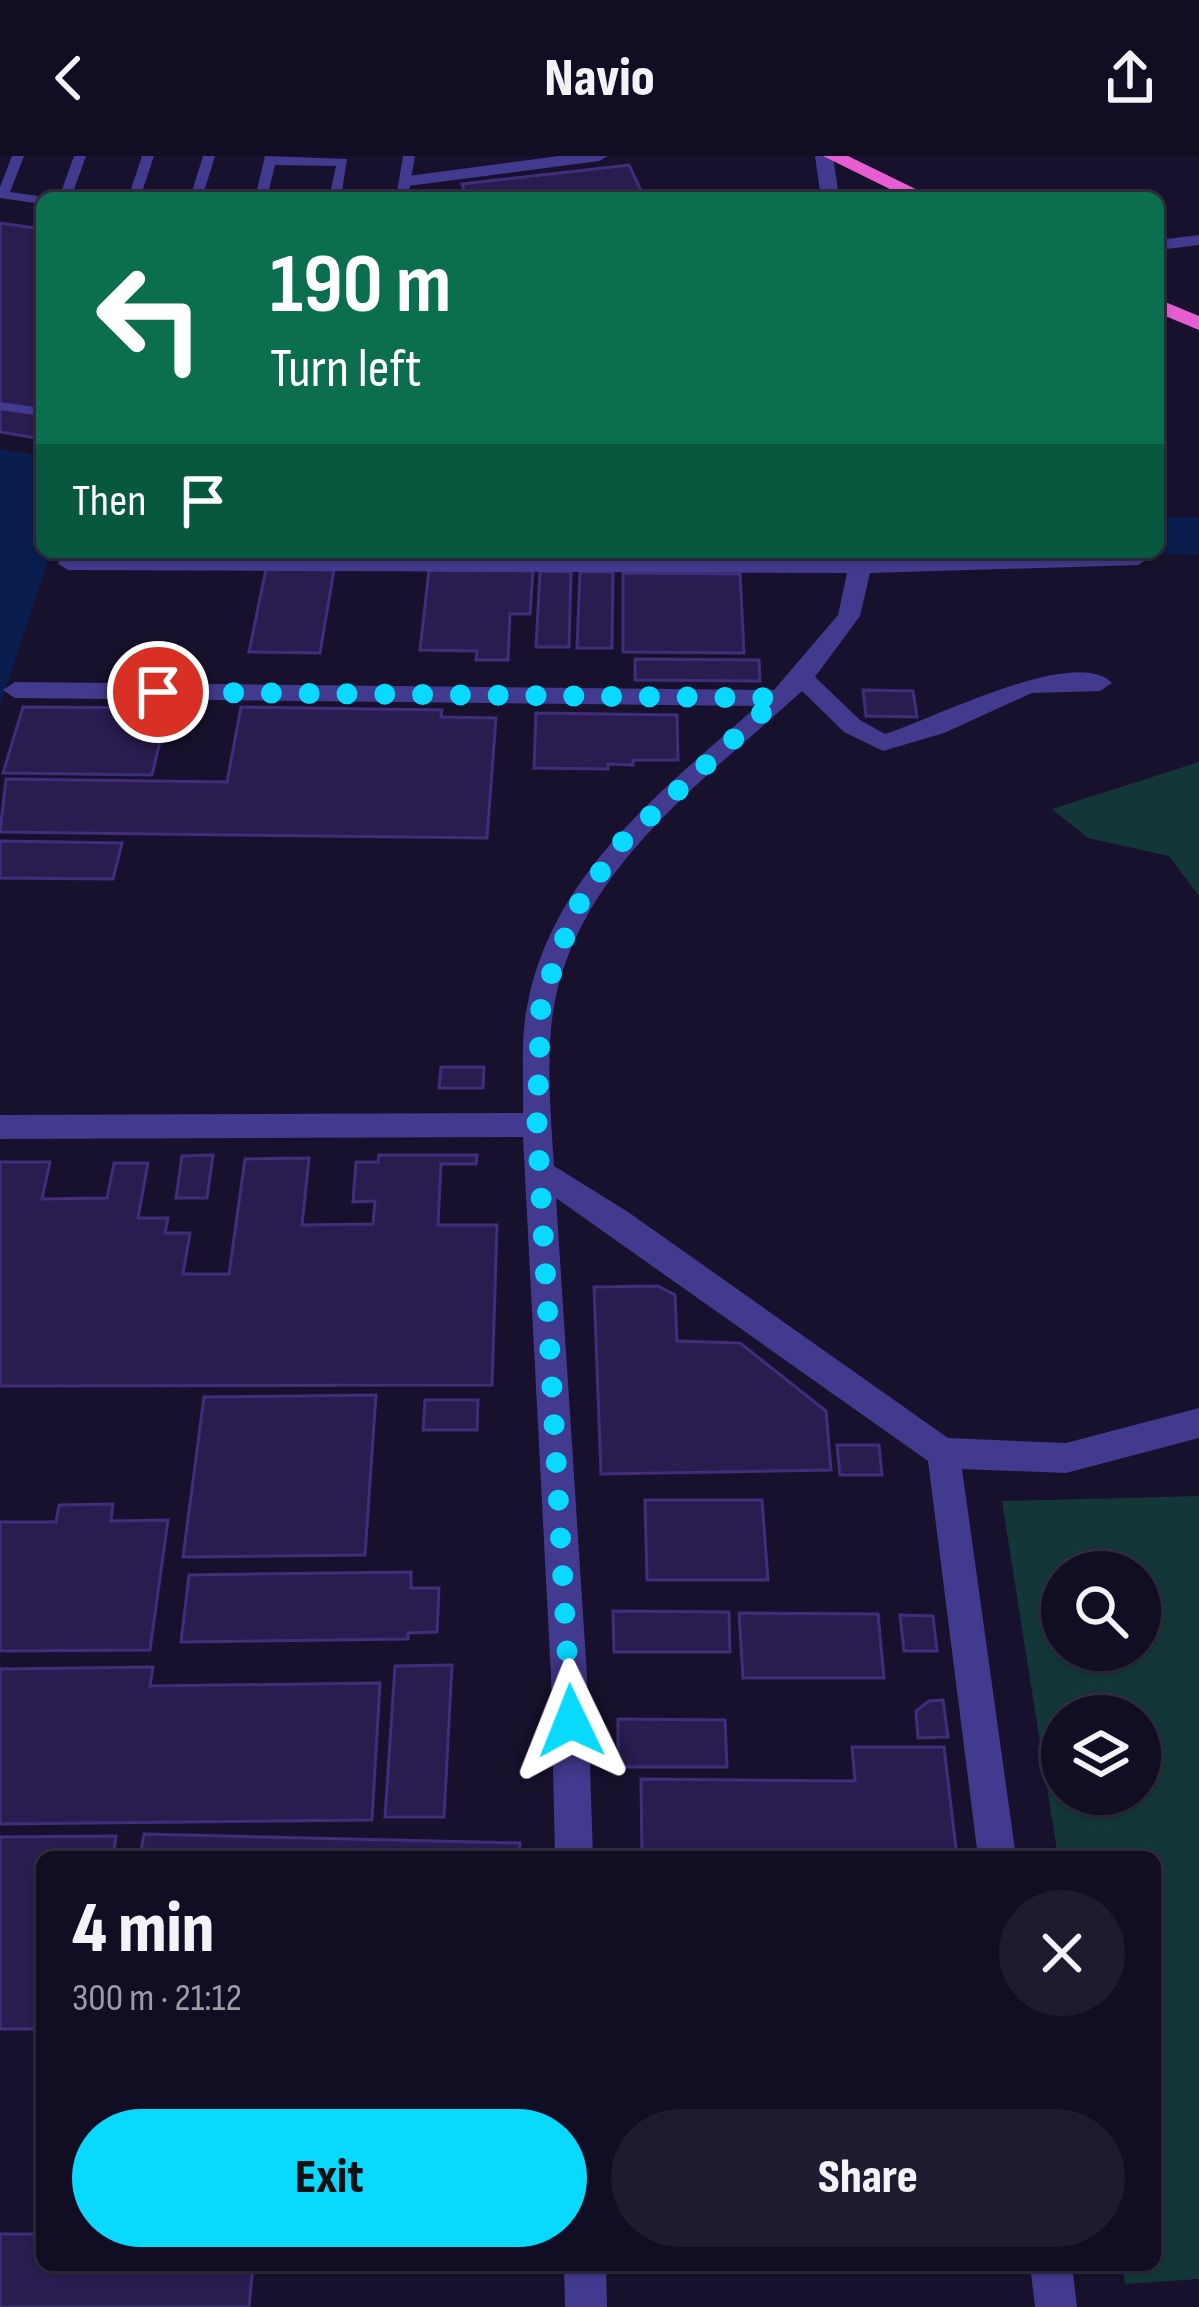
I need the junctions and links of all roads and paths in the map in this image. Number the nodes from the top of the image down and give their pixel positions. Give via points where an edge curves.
1 (18, 156) edge
2 (80, 156) edge
3 (148, 156) edge
4 (209, 156) edge
5 (409, 156) edge
6 (599, 156) edge
7 (828, 156) edge
8 (271, 159) edge
9 (405, 189) edge
10 (67, 192) edge
11 (136, 192) edge
12 (198, 192) edge
13 (263, 192) edge
14 (336, 192) edge
15 (830, 192) edge
16 (910, 192) edge
17 (2, 194) edge
18 (36, 199) edge
19 (1199, 240) edge
20 (1164, 244) edge
21 (1164, 308) edge
22 (1199, 324) edge
23 (0, 406) edge
24 (36, 411) edge
25 (862, 558) edge
26 (1138, 558) dead end
27 (68, 563) dead end
28 (802, 678) junction
29 (1100, 683) dead end
30 (15, 690) dead end
31 (778, 698) junction
32 (537, 1125) junction
33 (0, 1127) edge
34 (540, 1173) junction
35 (1199, 1424) edge
36 (943, 1453) junction
37 (574, 1851) edge
38 (996, 1851) edge
39 (585, 2271) edge
40 (1052, 2271) edge
41 (586, 2307) edge
42 (1057, 2307) edge

1 - 17 lane
2 - 10 lane
3 - 11 lane
4 - 12 lane
5 - 9 lane
6 - 9 street
7 - 15 street
7 - 16 highway
8 - 13 lane
8 - 14 lane via 343,162
17 - 18 lane
19 - 20 street
21 - 22 highway
23 - 24 lane
25 - 26 street
25 - 27 street
25 - 28 street via 849,616
28 - 29 street via 852,726 883,743 1029,686
28 - 31 street
30 - 31 street
31 - 32 street via 618,846 575,910 541,1002
32 - 33 street
32 - 34 street
34 - 36 street
34 - 37 street
35 - 36 street via 1066,1458
36 - 38 street
39 - 41 street
40 - 42 street

